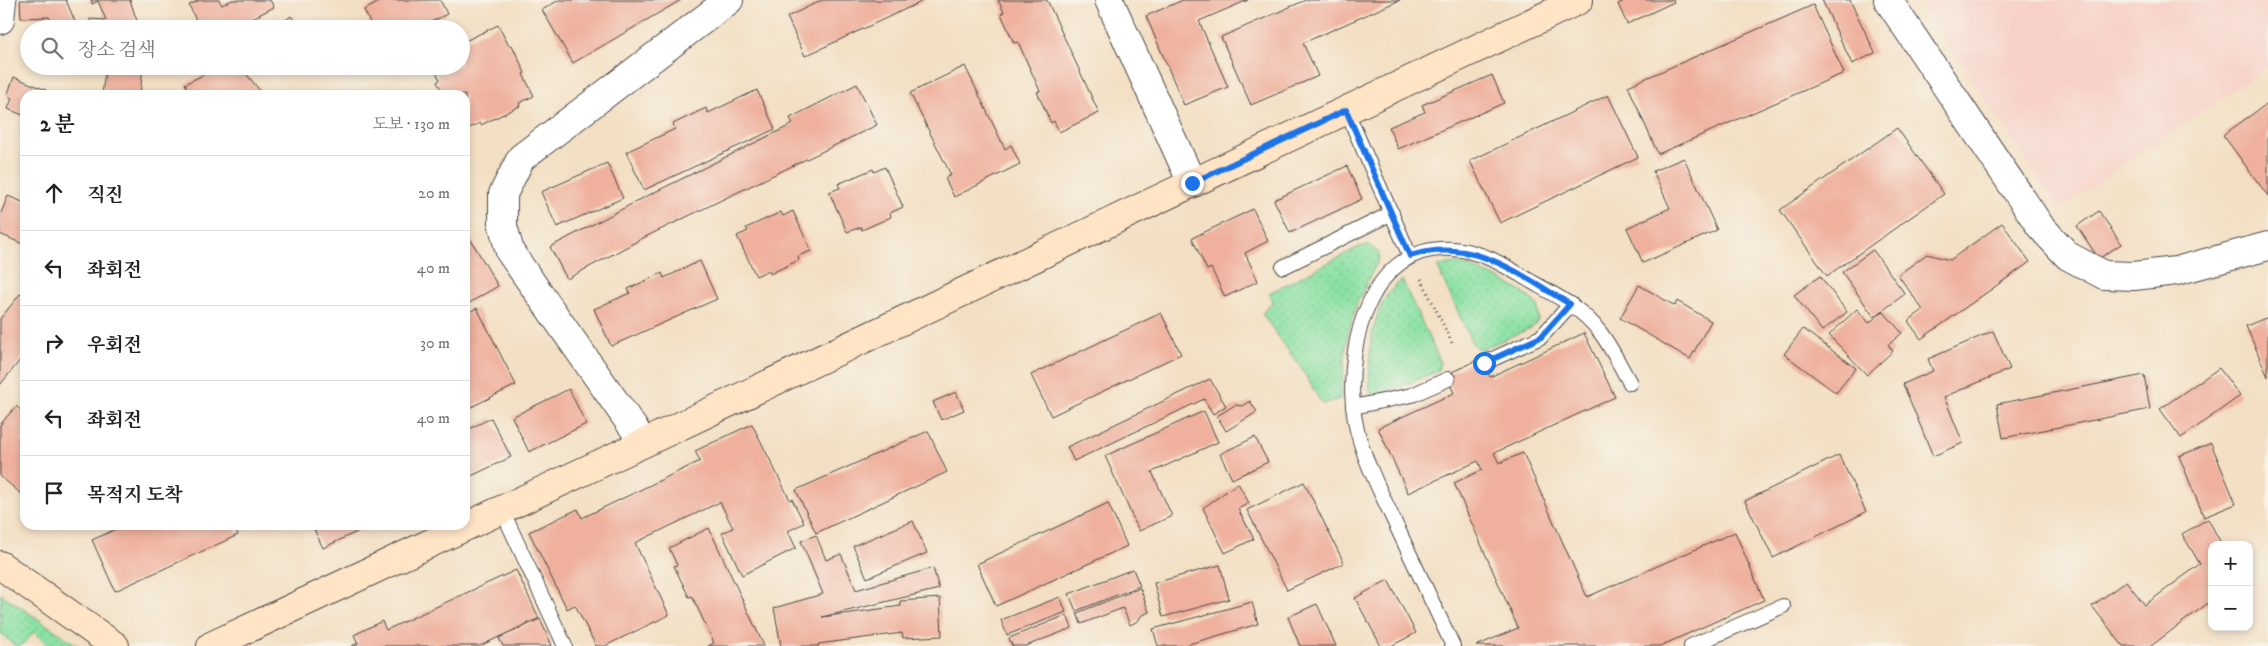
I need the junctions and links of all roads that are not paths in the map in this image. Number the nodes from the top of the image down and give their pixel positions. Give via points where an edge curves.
1 (2, 0) edge
2 (728, 0) edge
3 (1109, 0) edge
4 (1132, 0) edge
5 (1579, 0) edge
6 (1888, 0) edge
7 (0, 20) edge
8 (1122, 28) junction
9 (1346, 110) junction
10 (1192, 183) junction
11 (1392, 213) junction
12 (2268, 246) edge
13 (1410, 256) junction
14 (1283, 267) dead end
15 (1570, 304) junction
16 (1484, 363) dead end
17 (1448, 379) dead end
18 (1630, 383) dead end
19 (1353, 407) junction
20 (644, 444) junction
21 (502, 510) junction
22 (470, 525) edge
23 (459, 530) edge
24 (0, 565) edge
25 (1783, 606) dead end
26 (115, 646) edge
27 (212, 646) edge
28 (565, 646) edge
29 (1453, 646) edge
30 (1691, 646) edge

1 - 7 street
2 - 20 street via 521,158 503,194 503,226 510,252
3 - 8 street
4 - 8 street
5 - 9 main road
6 - 12 street via 2040,226 2068,256 2104,275 2134,276 2176,271
8 - 10 street
9 - 10 main road
9 - 11 lane
10 - 20 main road
11 - 13 lane
11 - 14 lane
13 - 15 lane via 1430,250 1454,249 1491,258
13 - 19 lane via 1382,280 1365,310 1356,342
15 - 16 lane via 1541,337
15 - 18 lane via 1599,330
17 - 19 lane via 1412,395
19 - 29 lane via 1361,444 1382,495
20 - 21 main road
21 - 22 main road
21 - 28 lane
23 - 27 main road
24 - 26 main road
25 - 30 lane

